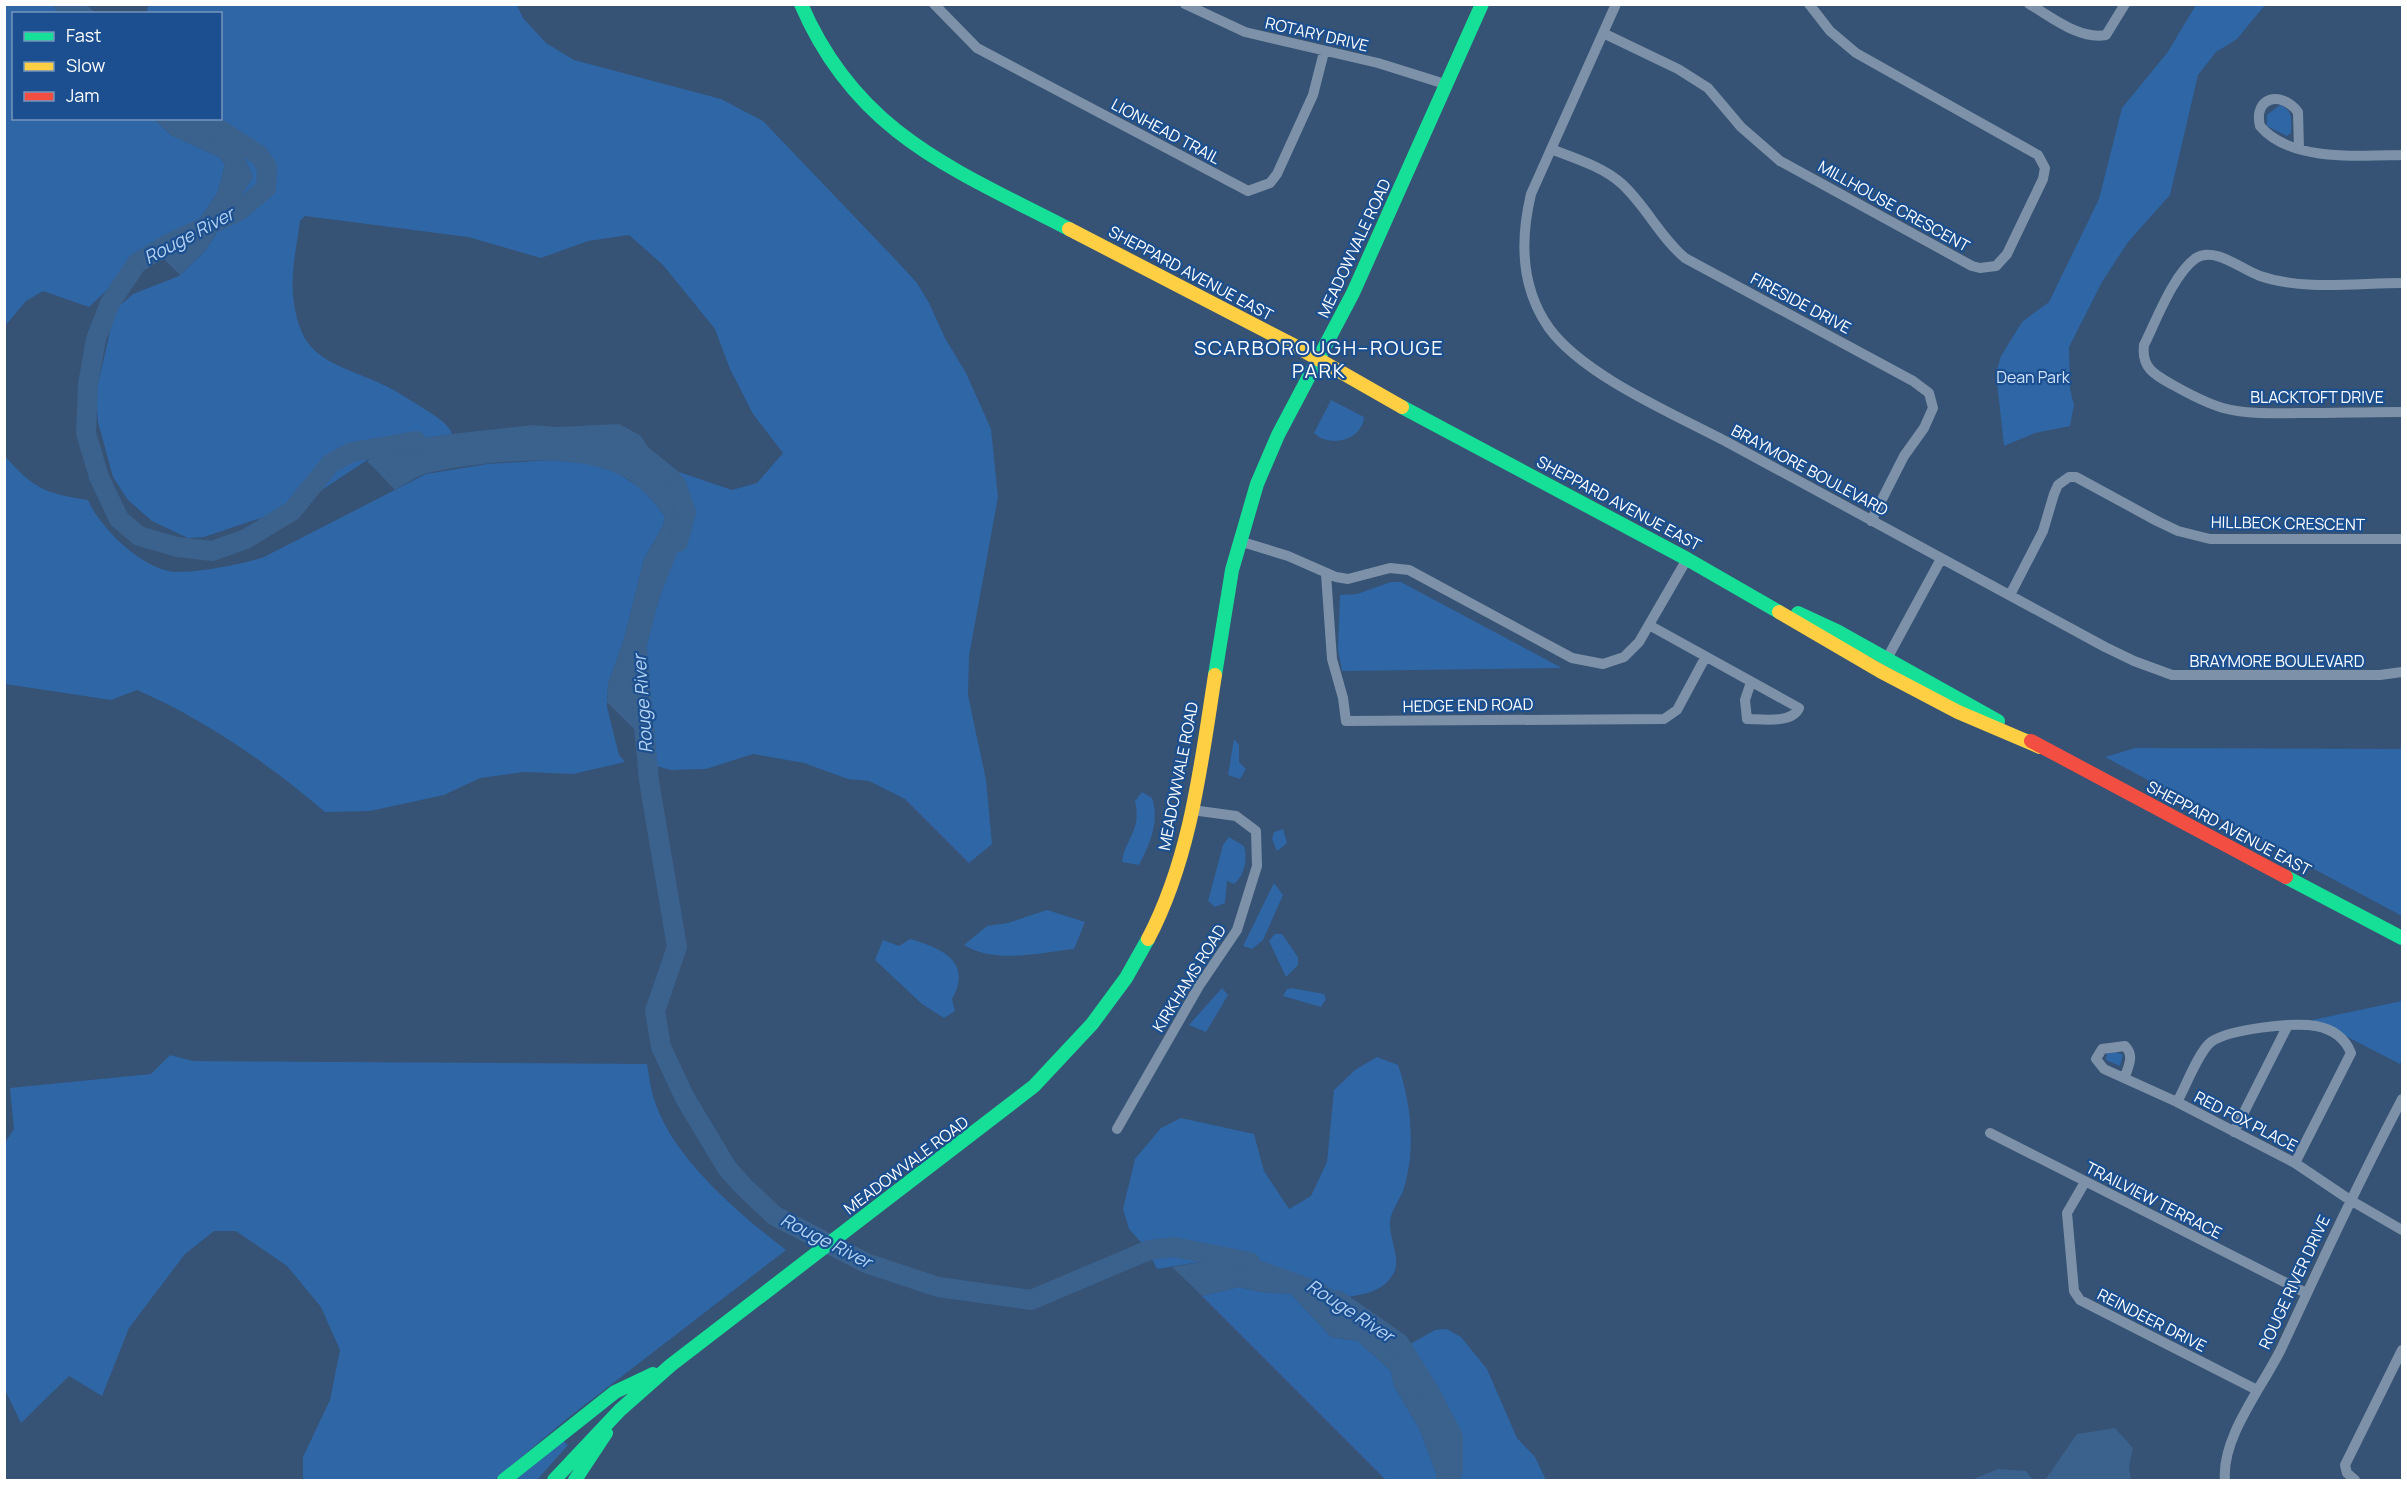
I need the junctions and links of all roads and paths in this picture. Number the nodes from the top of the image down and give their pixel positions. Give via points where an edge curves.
1 (801, 4) edge
2 (934, 4) edge
3 (1185, 4) edge
4 (1482, 4) edge
5 (1616, 4) edge
6 (1809, 4) edge
7 (2029, 4) edge
8 (2125, 4) edge
9 (1603, 33) junction
10 (1324, 52) junction
11 (1445, 84) junction
12 (1551, 149) junction
13 (2299, 149) junction
14 (2403, 155) edge
15 (2403, 283) edge
16 (1318, 360) junction
17 (2403, 412) edge
18 (1871, 520) junction
19 (2403, 539) edge
20 (1239, 541) junction
21 (1687, 559) junction
22 (1941, 559) junction
23 (1326, 573) junction
24 (1739, 587) junction
25 (2010, 595) junction
26 (1649, 625) junction
27 (1706, 657) junction
28 (1887, 658) junction
29 (1880, 671) junction
30 (2403, 672) edge
31 (1751, 682) junction
32 (2040, 747) junction
33 (1192, 810) junction
34 (2403, 938) edge
35 (2288, 1027) junction
36 (2125, 1077) dead end
37 (2402, 1100) edge
38 (2177, 1102) junction
39 (1117, 1129) dead end
40 (2234, 1132) junction
41 (1990, 1134) dead end
42 (2295, 1163) junction
43 (2085, 1182) junction
44 (2350, 1200) junction
45 (2403, 1230) edge
46 (2306, 1293) junction
47 (2403, 1350) edge
48 (672, 1365) junction
49 (2257, 1390) junction
50 (620, 1410) junction
51 (504, 1480) edge
52 (554, 1480) edge
53 (575, 1480) edge
54 (2225, 1480) edge
55 (2355, 1480) edge

1 - 16 main road, SHEPPARD AVENUE EAST via 824,54 842,79 877,117 916,147
2 - 10 street, LIONHEAD TRAIL via 977,48 1248,191 1270,183 1277,174 1313,95
3 - 10 street, ROTARY DRIVE via 1245,32
4 - 11 main road, MEADOWVALE ROAD
5 - 9 street, BRAYMORE BOULEVARD
6 - 9 street, MILLHOUSE CRESCENT via 1830,31 1856,53 2038,154 2045,168 2043,179 2007,254 1996,266 1972,266 1780,161 1749,134 1708,88
7 - 8 street via 2081,33 2096,37 2106,35
9 - 12 street, BRAYMORE BOULEVARD
10 - 11 street, ROTARY DRIVE
11 - 16 main road, MEADOWVALE ROAD via 1355,289
12 - 18 street, BRAYMORE BOULEVARD via 1531,194 1523,248 1530,290 1548,327 1564,345 1605,376
12 - 18 street, FIRESIDE DRIVE via 1602,171 1623,185 1657,230 1685,258 1929,393 1933,408 1928,420 1904,456
13 - 13 street via 2298,112 2285,100 2273,98 2266,102 2259,114 2260,126 2281,144
13 - 14 street via 2351,156
15 - 17 street, BLACKTOFT DRIVE via 2291,283 2259,275 2221,258 2201,256 2189,264 2174,287 2142,355 2151,371 2225,409 2265,414
16 - 20 main road, MEADOWVALE ROAD via 1260,476
16 - 21 main road, SHEPPARD AVENUE EAST
18 - 22 street, BRAYMORE BOULEVARD
19 - 25 street, HILLBECK CRESCENT via 2210,539 2178,531 2076,477 2069,477 2058,485 2043,531
20 - 23 street
20 - 33 main road, MEADOWVALE ROAD
21 - 24 main road, SHEPPARD AVENUE EAST
21 - 26 street
22 - 25 street, BRAYMORE BOULEVARD
22 - 28 street
23 - 26 street via 1348,579 1390,568 1409,570 1586,663 1603,664 1624,657
23 - 27 street, HEDGE END ROAD via 1332,659 1346,721 1664,719 1677,710
24 - 28 main road, SHEPPARD AVENUE EAST
24 - 29 main road, SHEPPARD AVENUE EAST
25 - 30 street, BRAYMORE BOULEVARD via 2134,661 2172,675
26 - 27 street
27 - 31 street
28 - 29 street
28 - 32 main road, SHEPPARD AVENUE EAST
29 - 32 main road, SHEPPARD AVENUE EAST via 1958,712
31 - 31 street via 1745,700 1747,719 1789,718 1796,713 1798,708
32 - 34 main road, SHEPPARD AVENUE EAST
33 - 39 street, KIRKHAMS ROAD via 1236,816 1256,831 1257,866 1237,930 1199,986
33 - 48 main road, MEADOWVALE ROAD via 1166,902 1133,965 1100,1016 1056,1065 1034,1086
35 - 38 street via 2224,1034 2208,1044
35 - 40 street
35 - 42 street via 2315,1026 2327,1030 2346,1041 2350,1053
36 - 38 street, RED FOX PLACE
37 - 44 street, ROUGE RIVER DRIVE
38 - 40 street, RED FOX PLACE
40 - 42 street, RED FOX PLACE
41 - 43 street, TRAILVIEW TERRACE
42 - 44 street, RED FOX PLACE
43 - 46 street, TRAILVIEW TERRACE
43 - 49 street, REINDEER DRIVE via 2067,1214 2073,1282 2080,1300
44 - 45 street, RED FOX PLACE
44 - 46 street, ROUGE RIVER DRIVE
46 - 49 street, ROUGE RIVER DRIVE
47 - 55 street via 2345,1465
48 - 50 main road, MEADOWVALE ROAD
48 - 51 main road via 615,1392
49 - 54 street, ROUGE RIVER DRIVE via 2229,1448
50 - 52 main road, MEADOWVALE ROAD
50 - 53 main road

